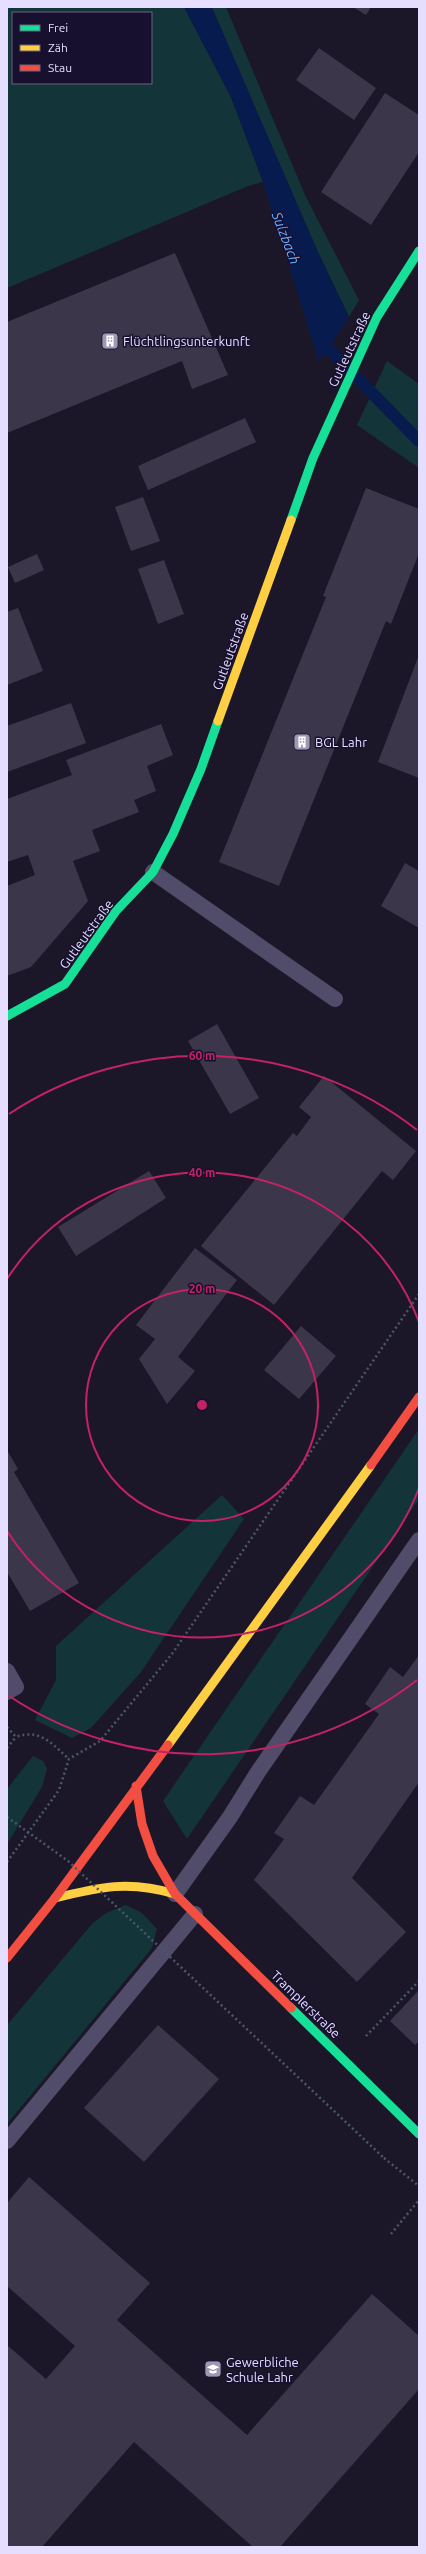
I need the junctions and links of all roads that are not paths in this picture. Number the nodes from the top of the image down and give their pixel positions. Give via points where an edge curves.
1 (419, 251) edge
2 (153, 872) junction
3 (336, 999) dead end
4 (7, 1016) edge
5 (419, 1397) edge
6 (419, 1540) edge
7 (7, 1671) edge
8 (7, 1692) edge
9 (136, 1786) junction
10 (175, 1894) junction
11 (55, 1898) junction
12 (195, 1914) junction
13 (7, 1958) edge
14 (419, 2134) edge
15 (7, 2141) edge

1 - 2 street, Gutleutstraße via 377,317 313,458 201,769 173,834
2 - 3 lane
2 - 4 street, Gutleutstraße via 116,911 66,984
5 - 9 street via 209,1690
6 - 10 lane
7 - 8 lane via 16,1687
9 - 10 street via 142,1824 153,1856
9 - 11 street
10 - 11 street via 149,1884 114,1883
10 - 12 street, Tramplerstraße
11 - 13 street
12 - 14 street, Tramplerstraße
12 - 15 lane

